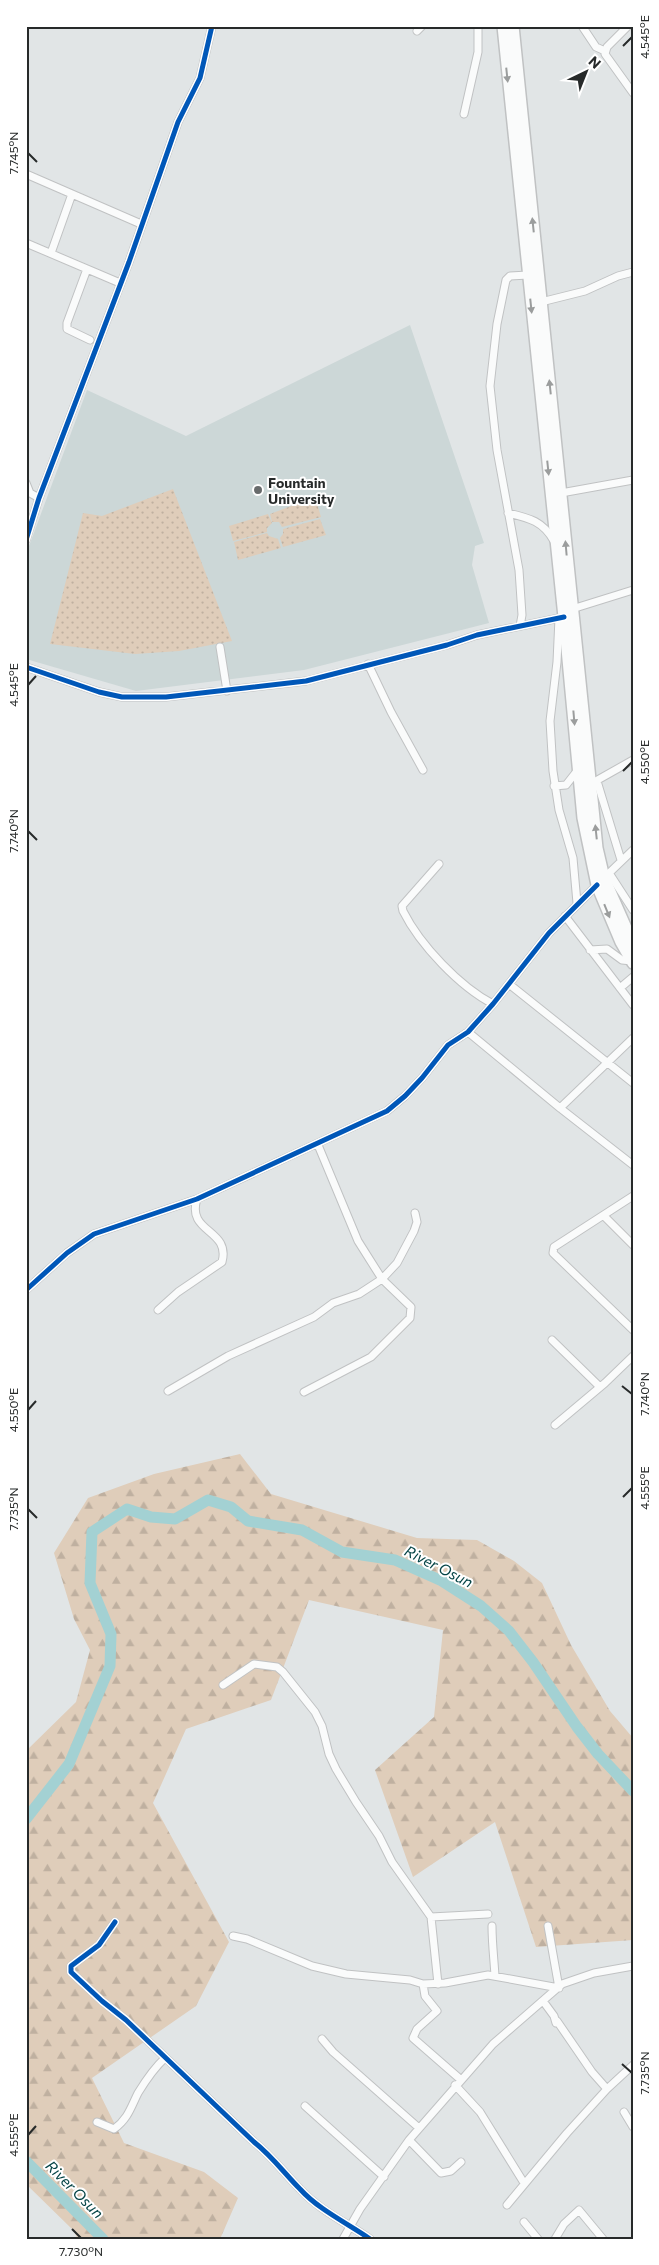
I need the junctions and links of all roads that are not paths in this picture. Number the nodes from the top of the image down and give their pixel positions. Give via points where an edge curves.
1 (212, 26) edge
2 (478, 26) edge
3 (502, 26) edge
4 (513, 26) edge
5 (582, 26) edge
6 (628, 26) edge
7 (605, 51) junction
8 (633, 93) edge
9 (464, 114) dead end
10 (26, 174) edge
11 (72, 194) junction
12 (141, 224) junction
13 (26, 243) edge
14 (51, 254) junction
15 (87, 269) junction
16 (633, 272) edge
17 (528, 275) junction
18 (120, 283) junction
19 (541, 302) junction
20 (90, 340) dead end
21 (633, 480) edge
22 (26, 483) edge
23 (561, 493) junction
24 (39, 498) junction
25 (508, 513) junction
26 (26, 540) edge
27 (556, 543) junction
28 (633, 590) edge
29 (565, 615) junction
30 (520, 626) junction
31 (220, 647) dead end
32 (368, 664) junction
33 (26, 667) edge
34 (227, 691) junction
35 (633, 760) edge
36 (423, 770) dead end
37 (578, 771) junction
38 (594, 782) junction
39 (554, 786) junction
40 (633, 850) edge
41 (620, 860) junction
42 (439, 864) dead end
43 (603, 879) junction
44 (577, 903) junction
45 (633, 910) edge
46 (565, 916) junction
47 (629, 939) edge
48 (607, 949) junction
49 (590, 950) junction
50 (632, 962) edge
51 (633, 977) edge
52 (509, 984) junction
53 (620, 988) junction
54 (493, 1004) junction
55 (632, 1005) edge
56 (468, 1032) junction
57 (633, 1038) edge
58 (607, 1063) junction
59 (633, 1083) edge
60 (560, 1108) junction
61 (318, 1145) junction
62 (633, 1165) edge
63 (633, 1196) edge
64 (197, 1199) junction
65 (415, 1213) dead end
66 (604, 1216) junction
67 (633, 1245) edge
68 (382, 1279) junction
69 (26, 1290) edge
70 (158, 1310) dead end
71 (633, 1330) edge
72 (552, 1340) dead end
73 (633, 1356) edge
74 (600, 1388) junction
75 (168, 1391) dead end
76 (304, 1392) dead end
77 (555, 1425) dead end
78 (223, 1685) dead end
79 (488, 1914) dead end
80 (431, 1917) junction
81 (114, 1922) dead end
82 (492, 1926) dead end
83 (548, 1926) dead end
84 (233, 1936) dead end
85 (633, 1966) edge
86 (495, 1976) junction
87 (423, 1984) junction
88 (438, 1984) junction
89 (560, 1988) junction
90 (543, 2001) junction
91 (322, 2039) dead end
92 (165, 2058) junction
93 (633, 2065) edge
94 (457, 2082) junction
95 (607, 2089) junction
96 (305, 2106) dead end
97 (624, 2112) dead end
98 (96, 2122) dead end
99 (419, 2128) junction
100 (633, 2128) edge
101 (409, 2140) junction
102 (461, 2162) dead end
103 (384, 2176) junction
104 (524, 2183) junction
105 (507, 2205) dead end
106 (524, 2222) dead end
107 (352, 2226) junction
108 (343, 2239) edge
109 (370, 2239) edge
110 (538, 2239) edge
111 (555, 2239) edge
112 (603, 2239) edge

1 - 12 street via 200,78 178,122
2 - 9 street via 478,52
3 -> 17 highway
19 -> 4 highway
5 - 7 street via 596,47
6 - 7 street
7 - 8 street
10 - 11 street
11 - 12 street
11 - 14 street
12 - 18 street
13 - 14 street
14 - 15 street
15 - 18 street
15 - 20 street via 67,329
16 - 19 street via 585,291
17 - 25 street via 506,280 492,361 490,386
17 -> 27 highway
18 - 24 street
23 -> 19 highway
21 - 23 street
22 - 24 street via 30,492
29 -> 23 highway
24 - 26 street
25 - 27 street via 534,519 543,525
25 - 30 street via 519,570
27 - 29 highway
28 - 29 street
29 - 30 street
29 -> 37 highway
29 - 38 highway
29 - 39 street via 550,721
30 - 32 street
31 - 34 street
32 - 34 street via 306,681
32 - 36 street
33 - 34 street via 122,697 166,697
35 - 38 street
37 - 39 street via 566,785
37 - 43 highway via 587,841
38 - 41 street
43 -> 38 highway via 597,848
39 - 44 street via 574,858
40 - 41 street
41 - 43 street
42 - 54 street via 402,906 403,912 430,951 472,991
43 - 44 street
43 - 45 street
43 - 47 highway
44 - 46 street
46 - 49 street
46 - 52 street
47 - 48 street
47 - 50 highway
48 - 49 street
48 - 50 street via 622,960
49 - 53 street
51 - 53 street
52 - 54 street
52 - 58 street
53 - 55 street
54 - 56 street
56 - 60 street
56 - 61 street via 444,1049 422,1078 387,1111
57 - 58 street
58 - 59 street
58 - 60 street
60 - 62 street
61 - 64 street
61 - 68 street via 358,1241
63 - 66 street
64 - 69 street via 94,1234
64 - 70 street via 194,1214 223,1247 222,1262 173,1295
65 - 68 street via 414,1231 397,1263
66 - 67 street
66 - 71 street via 554,1247 553,1253
68 - 75 street via 359,1294 333,1303 314,1317 228,1356
68 - 76 street via 411,1307 410,1318 371,1357
72 - 74 street
73 - 74 street
74 - 77 street
78 - 80 street via 254,1664 277,1667 283,1672 315,1712 336,1769 380,1836 392,1862
79 - 80 street
80 - 88 street
81 - 92 street via 99,1945 70,1968 82,1983
82 - 86 street
83 - 89 street
84 - 87 street via 312,1966
85 - 89 street via 594,1973 562,1984
86 - 88 street via 461,1978
86 - 89 street
87 - 88 street
87 - 94 street via 425,1996 437,2011 413,2038
89 - 90 street
90 - 94 street via 493,2044
90 - 95 street via 556,2024
91 - 99 street
92 - 98 street via 145,2082 122,2123 114,2130
92 - 107 street via 268,2153 300,2189 318,2205
93 - 95 street
94 - 99 street
94 - 104 street via 480,2112
95 - 104 street
96 - 103 street
97 - 100 street
99 - 101 street
101 - 102 street via 441,2173 451,2171
101 - 103 street
103 - 107 street
104 - 105 street
106 - 110 street
107 - 108 street
107 - 109 street
111 - 112 street via 564,2224 579,2210

